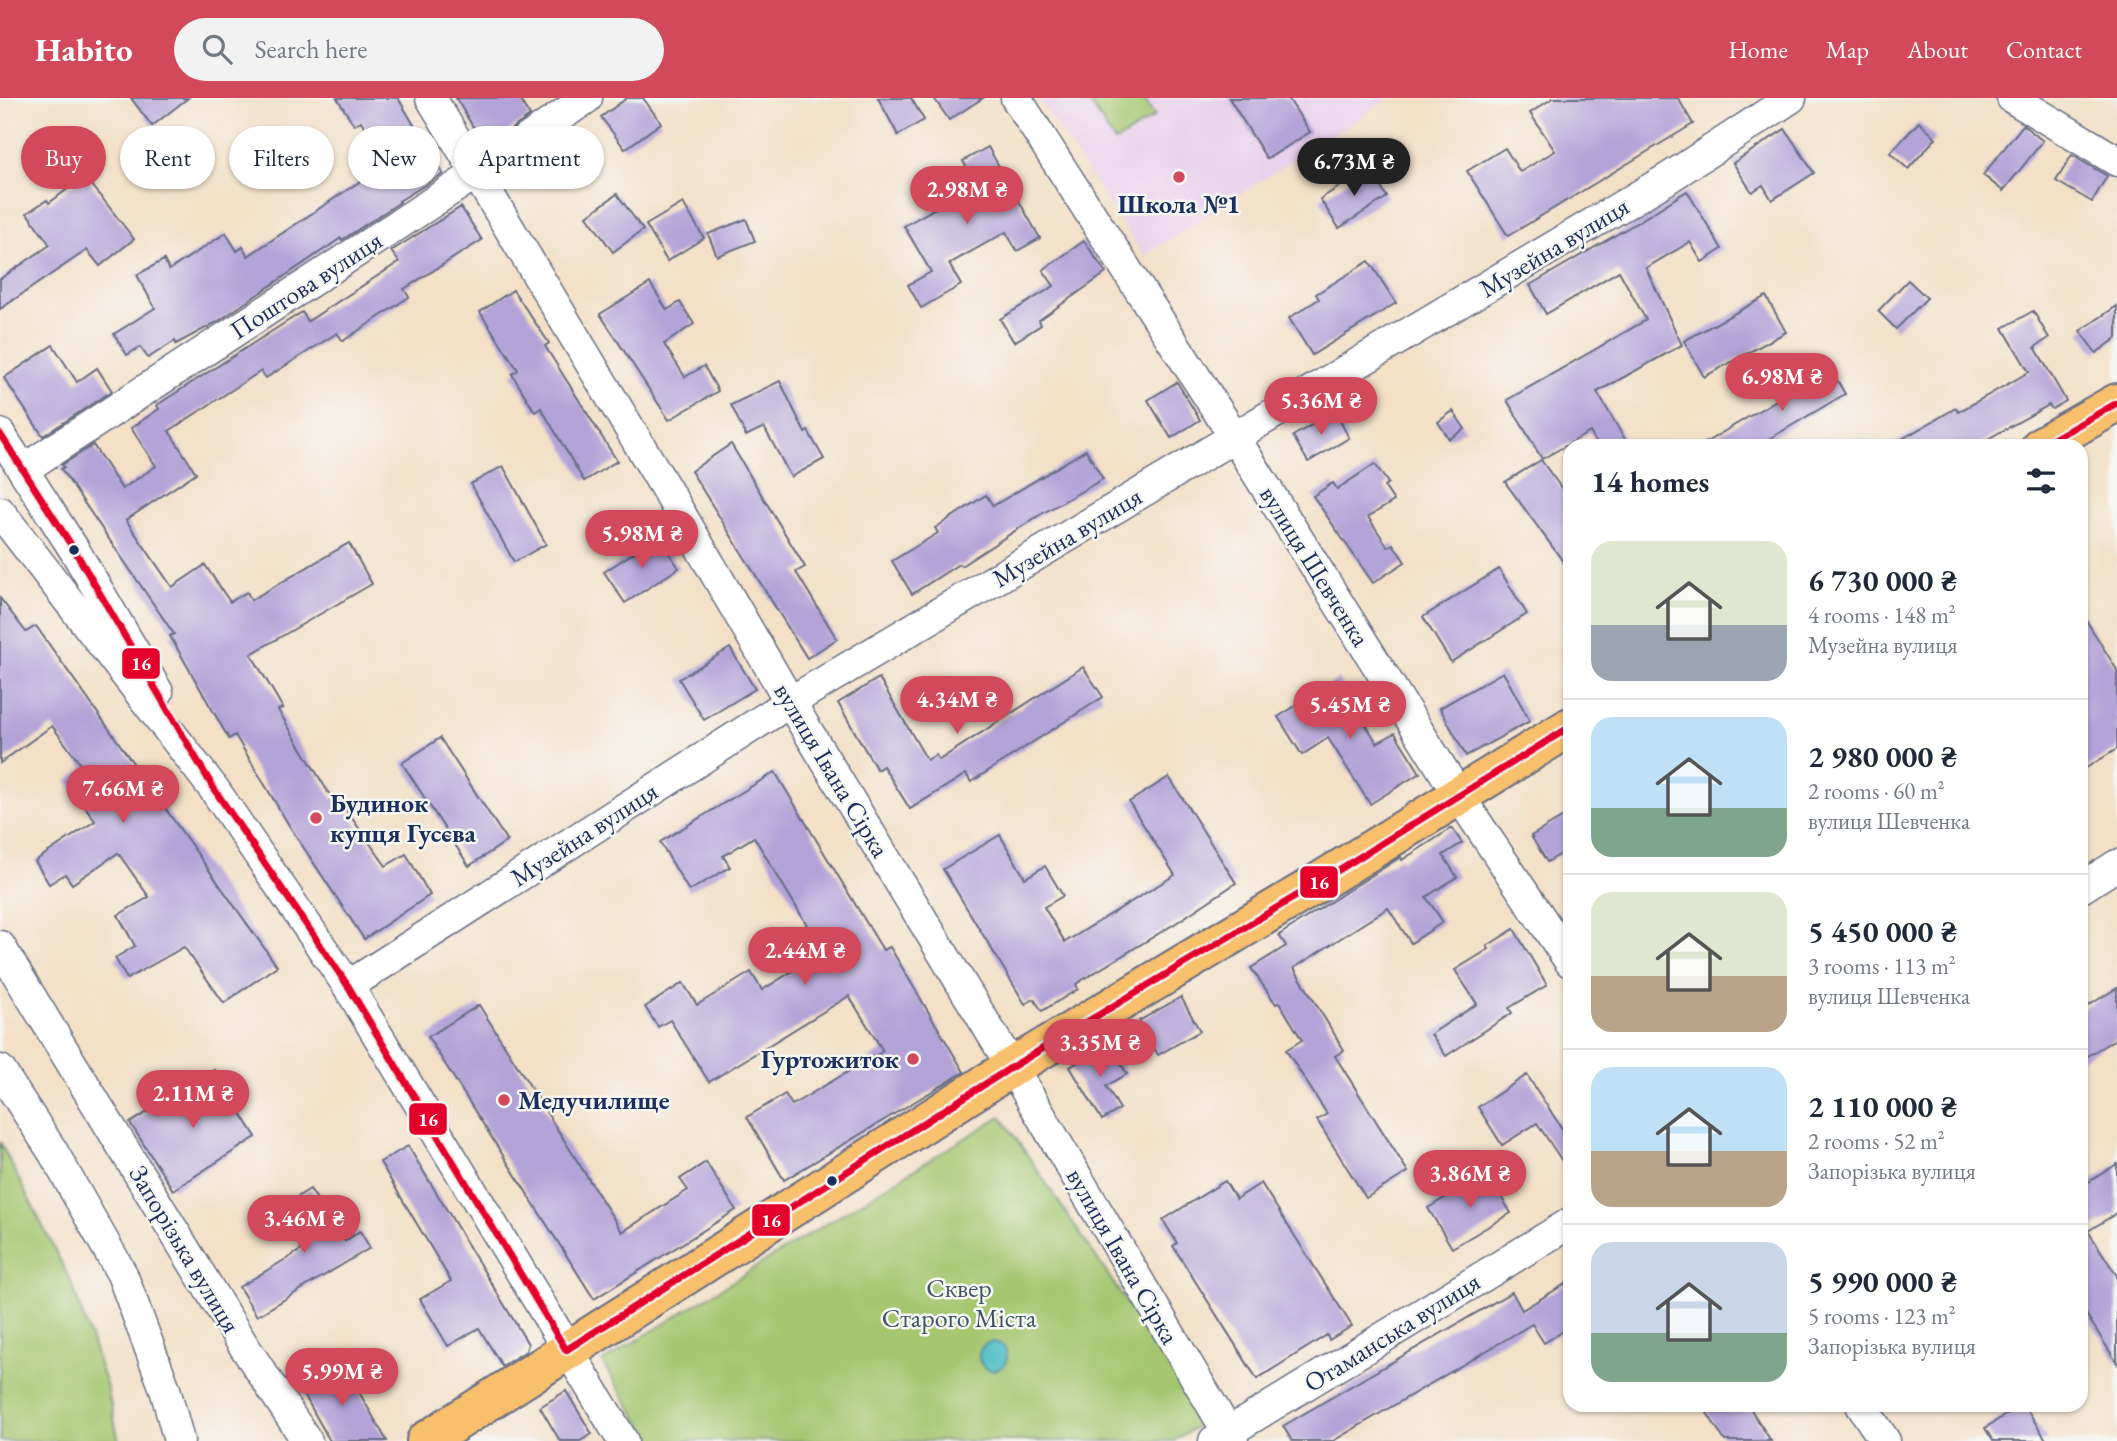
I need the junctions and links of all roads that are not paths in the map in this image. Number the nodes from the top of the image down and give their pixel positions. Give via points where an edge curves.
1 (431, 98) edge
2 (587, 98) edge
3 (1017, 98) edge
4 (1791, 98) edge
5 (2012, 98) edge
6 (546, 126) edge
7 (454, 136) edge
8 (2117, 161) edge
9 (454, 188) edge
10 (487, 189) edge
11 (2117, 403) edge
12 (0, 434) edge
13 (1235, 438) junction
14 (2053, 439) edge
15 (24, 469) junction
16 (0, 512) edge
17 (790, 702) junction
18 (1563, 731) edge
19 (214, 789) junction
20 (1459, 796) junction
21 (2117, 865) edge
22 (2088, 884) edge
23 (0, 946) edge
24 (1563, 952) edge
25 (348, 986) junction
26 (1012, 1067) junction
27 (0, 1070) edge
28 (1563, 1227) edge
29 (566, 1350) junction
30 (1866, 1412) edge
31 (1225, 1438) edge
32 (178, 1441) edge
33 (307, 1441) edge
34 (426, 1441) edge
35 (623, 1441) edge
36 (1885, 1441) edge

1 - 7 street, вулиця Івана Сірка
2 - 6 street, Поштова вулиця
3 - 13 street, вулиця Шевченка
4 - 13 street, Музейна вулиця via 1667,179
5 - 8 street
9 - 15 street, Поштова вулиця
10 - 17 street, вулиця Івана Сірка
11 - 14 main road
12 - 15 street
13 - 17 street, Музейна вулиця
13 - 20 street, вулиця Шевченка
15 - 19 street
16 - 19 street
17 - 25 street, Музейна вулиця
17 - 26 street, вулиця Івана Сірка
18 - 20 main road
19 - 25 street
20 - 24 street, вулиця Шевченка
20 - 26 main road
21 - 22 street
23 - 33 street, Запорізька вулиця via 242,1343
25 - 29 street
26 - 29 main road
26 - 31 street, вулиця Івана Сірка
27 - 32 street via 122,1274 165,1389
28 - 31 street, Отаманська вулиця
29 - 34 main road
29 - 35 street
30 - 36 street

